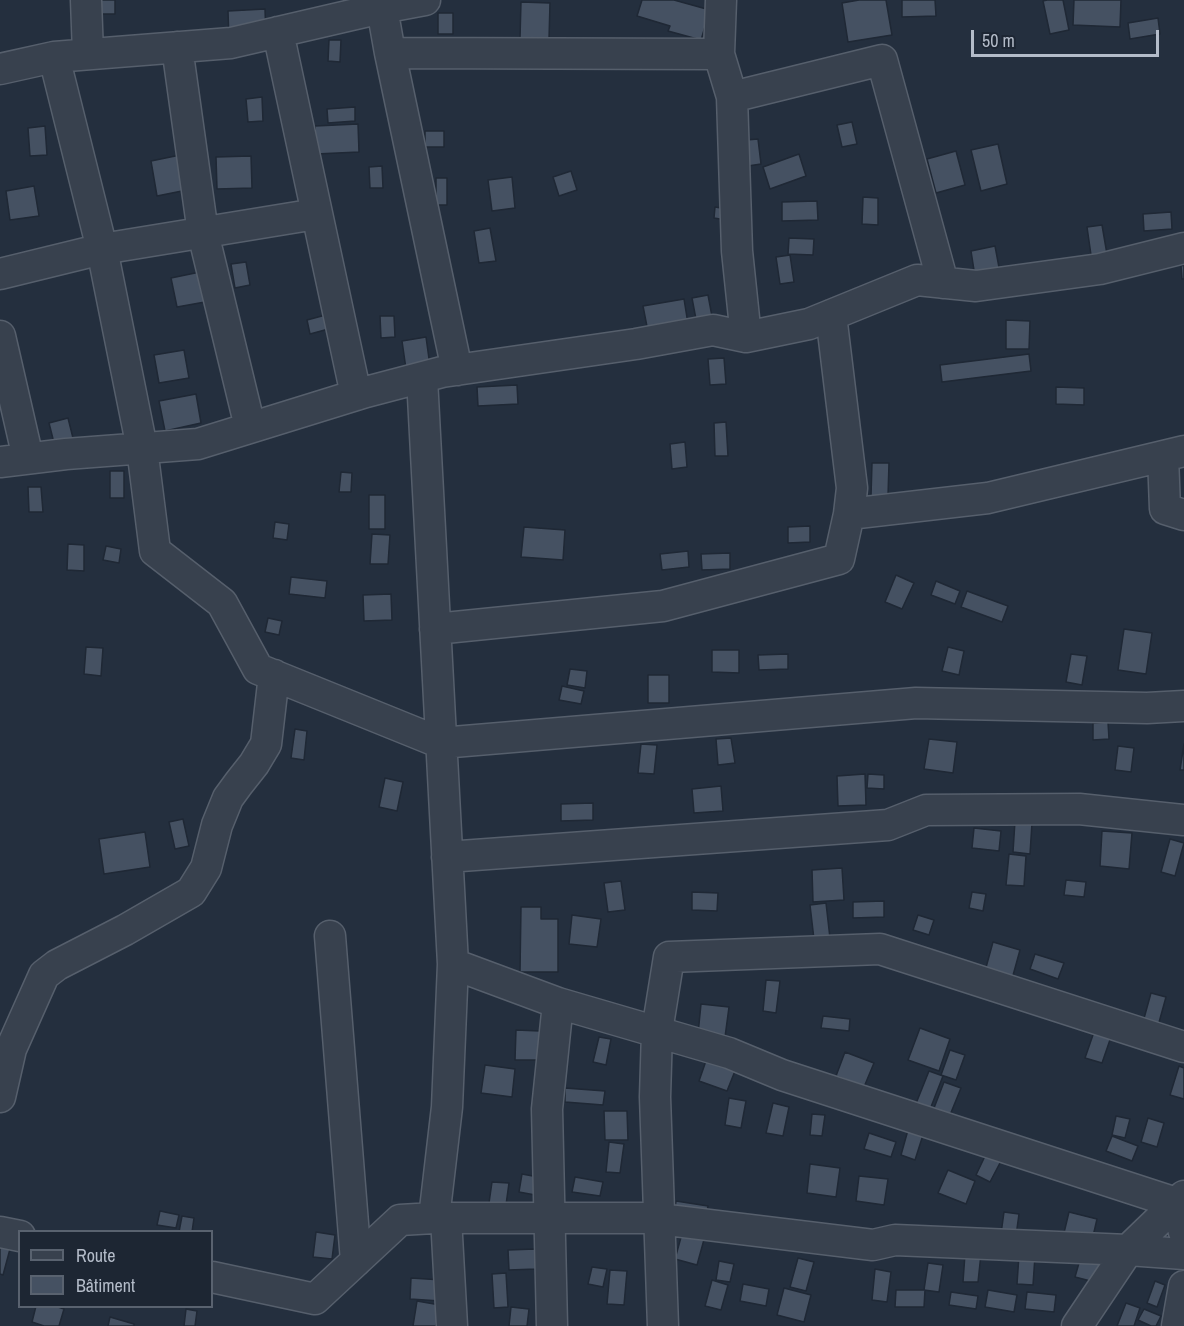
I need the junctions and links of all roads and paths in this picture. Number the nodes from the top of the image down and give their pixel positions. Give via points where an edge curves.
1 (86, 0) edge
2 (425, 0) edge
3 (721, 0) edge
4 (382, 8) junction
5 (278, 32) junction
6 (177, 47) junction
7 (390, 53) junction
8 (88, 54) junction
9 (719, 54) junction
10 (54, 57) junction
11 (0, 69) edge
12 (732, 97) junction
13 (316, 214) junction
14 (203, 233) junction
15 (102, 249) junction
16 (1184, 249) edge
17 (0, 274) edge
18 (943, 283) junction
19 (831, 315) junction
20 (0, 336) edge
21 (746, 337) junction
22 (457, 370) junction
23 (422, 378) junction
24 (356, 395) junction
25 (250, 427) junction
26 (142, 448) junction
27 (1174, 454) edge
28 (14, 460) edge
29 (849, 514) junction
30 (1184, 515) edge
31 (435, 629) junction
32 (274, 675) junction
33 (1184, 706) edge
34 (441, 743) junction
35 (1184, 820) edge
36 (447, 857) junction
37 (330, 936) dead end
38 (453, 964) junction
39 (558, 1004) junction
40 (657, 1031) junction
41 (1184, 1047) edge
42 (0, 1097) edge
43 (1180, 1200) edge
44 (440, 1218) junction
45 (550, 1218) junction
46 (659, 1219) junction
47 (0, 1232) edge
48 (1184, 1232) edge
49 (18, 1236) edge
50 (1128, 1250) junction
51 (1184, 1254) edge
52 (356, 1261) junction
53 (213, 1277) edge
54 (1184, 1286) edge
55 (452, 1326) edge
56 (552, 1326) edge
57 (663, 1326) edge
58 (1077, 1326) edge
59 (1177, 1326) edge

1 - 8 street
2 - 4 street
3 - 9 street
4 - 5 street
4 - 7 street
5 - 6 street via 231,43
5 - 13 street
6 - 8 street
6 - 14 street
7 - 9 street
7 - 22 street
8 - 10 street
9 - 12 street
10 - 11 street
10 - 15 street
12 - 18 street via 882,60
12 - 21 street via 737,251
13 - 14 street
13 - 24 street
14 - 15 street
14 - 25 street
15 - 17 street
15 - 26 street
16 - 18 street via 1100,269 976,286
18 - 19 street via 917,280
19 - 21 street via 809,324
19 - 29 street via 852,488
20 - 28 street
21 - 22 street via 713,330
22 - 23 street
23 - 24 street
23 - 31 street
24 - 25 street
25 - 26 street via 198,444
26 - 28 street
26 - 32 street via 155,551 222,603 258,669
27 - 29 street via 988,498
27 - 30 street via 1165,509
29 - 31 street via 839,559 663,606
31 - 34 street
32 - 34 street
32 - 42 street via 266,744 228,798 206,868 191,892 44,975 11,1049
33 - 34 street via 915,703
34 - 36 street
35 - 36 street via 1079,809 926,810 888,825
36 - 38 street
37 - 52 street
38 - 39 street
38 - 44 street
39 - 40 street
39 - 45 street via 547,1109
40 - 41 street via 669,957 880,949
40 - 43 street via 729,1053 782,1075
40 - 46 street
43 - 48 street
43 - 50 street
44 - 45 street
44 - 52 street via 400,1220
44 - 55 street
45 - 46 street
45 - 56 street
46 - 50 street via 873,1245 895,1240
46 - 57 street
47 - 49 street
50 - 51 street
50 - 58 street
52 - 53 street via 315,1299
54 - 59 street

